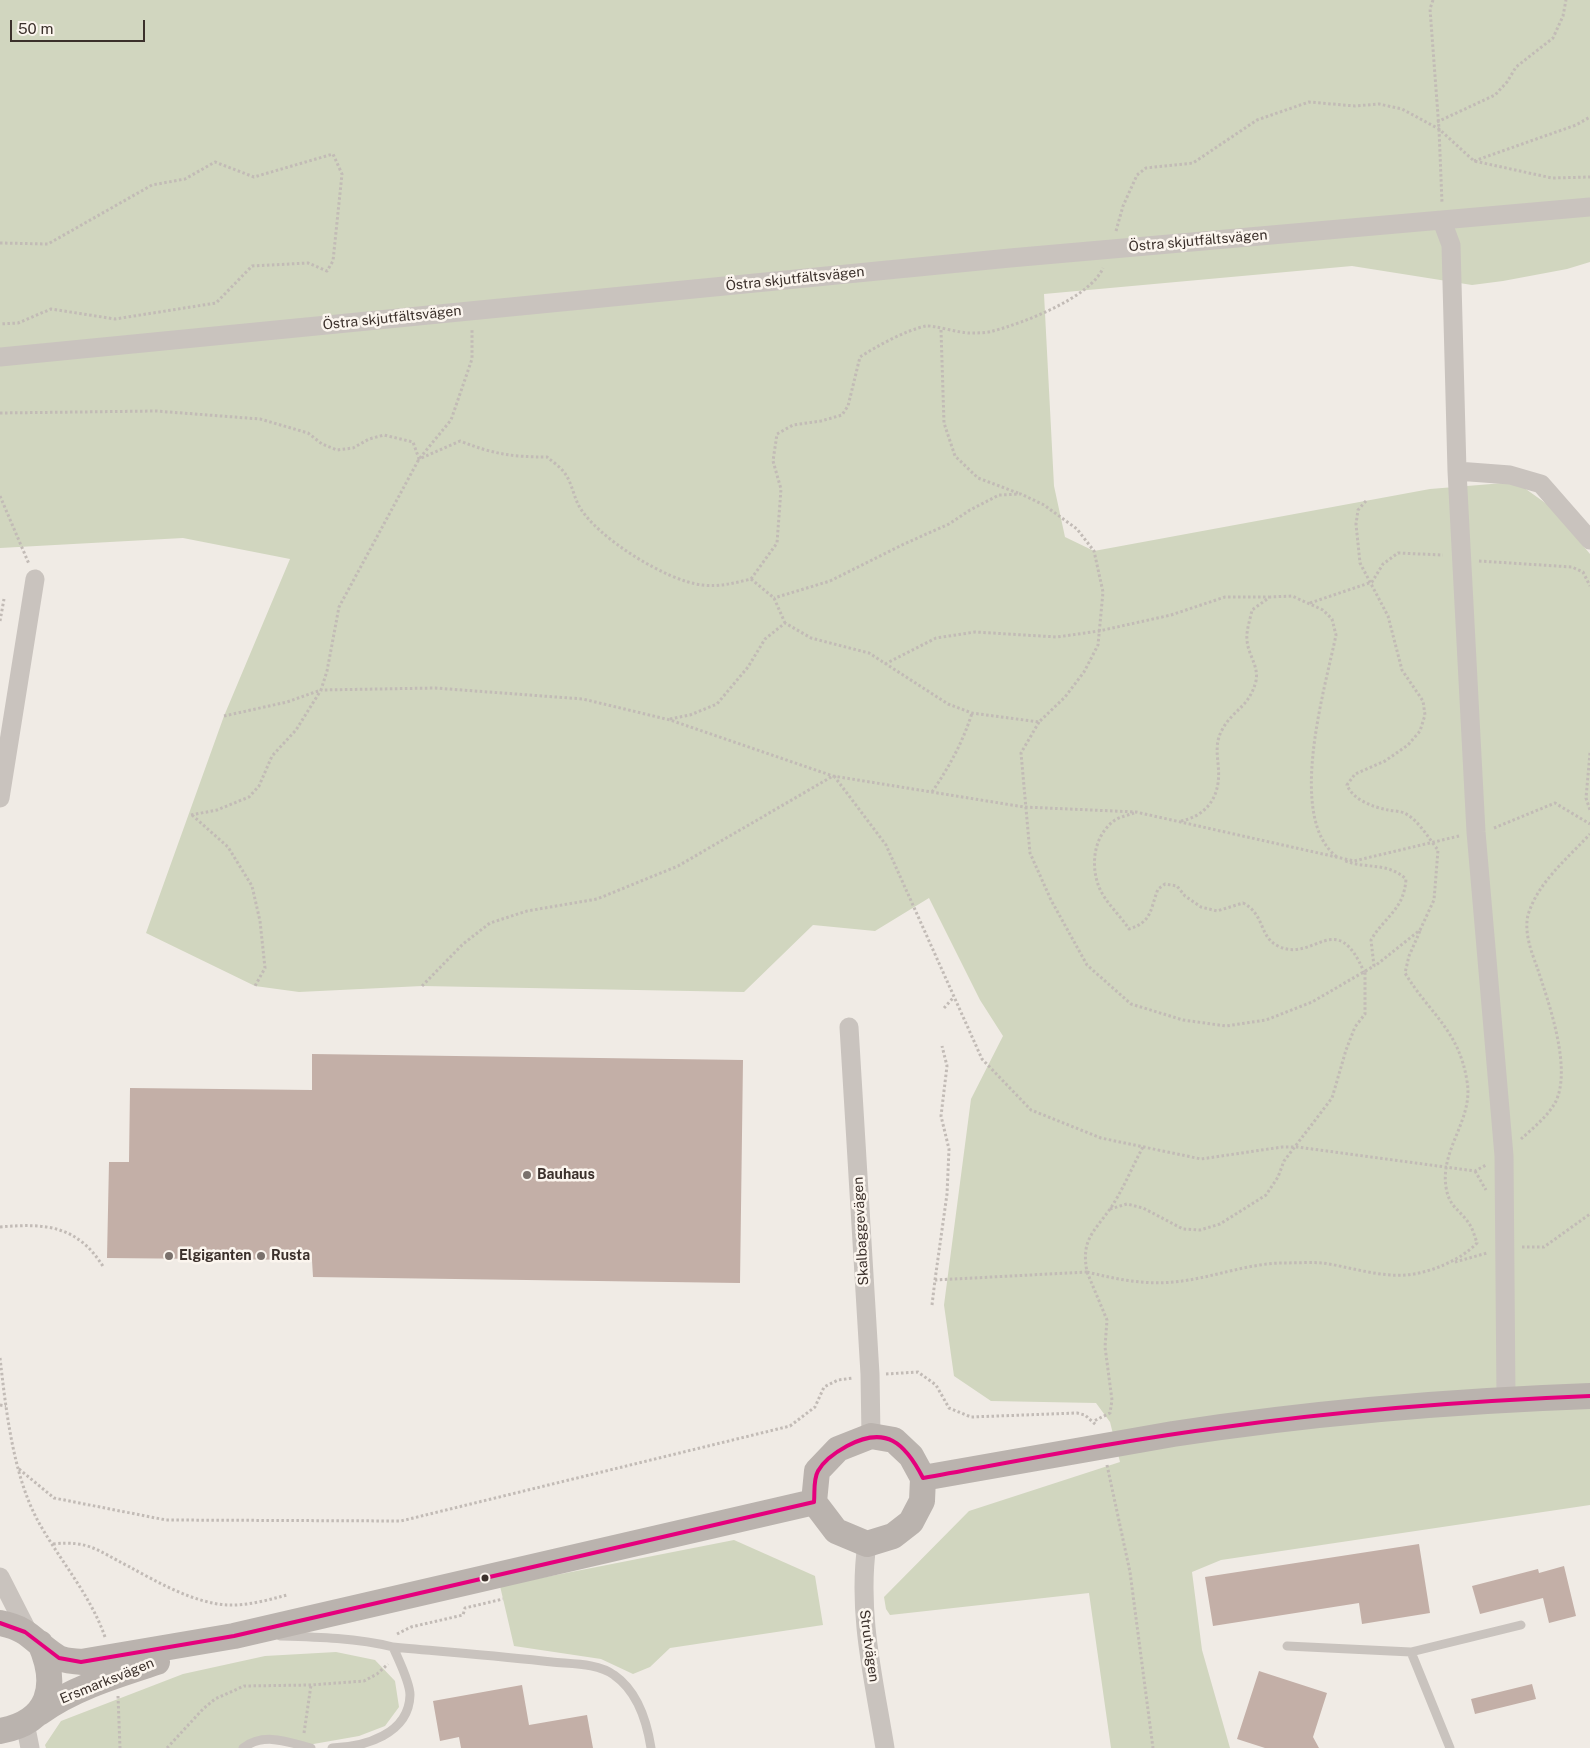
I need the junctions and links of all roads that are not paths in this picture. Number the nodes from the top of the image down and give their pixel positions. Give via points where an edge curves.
1 (1590, 207) edge
2 (1442, 221) junction
3 (0, 357) edge
4 (1457, 471) junction
5 (1590, 540) edge
6 (35, 579) road end
7 (0, 798) edge
8 (849, 1027) dead end
9 (1590, 1396) edge
10 (1506, 1399) junction
11 (871, 1436) junction
12 (923, 1478) junction
13 (814, 1502) junction
14 (867, 1544) junction
15 (0, 1577) edge
16 (0, 1623) edge
17 (1521, 1625) dead end
18 (234, 1636) junction
19 (34, 1638) junction
20 (1287, 1646) dead end
21 (393, 1648) junction
22 (1411, 1652) junction
23 (31, 1728) edge
24 (0, 1731) edge
25 (307, 1747) edge
26 (243, 1748) edge
27 (332, 1748) edge
28 (651, 1748) edge
29 (885, 1748) edge
30 (1450, 1748) edge

1 - 2 street, Östra skjutfältsvägen
2 - 3 street, Östra skjutfältsvägen via 1112,249
2 - 4 street via 1451,245
4 - 5 street via 1510,475 1541,484
4 - 10 street via 1476,832 1504,1156
6 - 7 street
8 - 11 street, Skalbaggevägen
9 - 10 main road
10 - 12 main road via 1352,1412 1174,1434
11 - 12 main road via 894,1440 911,1456
11 - 13 main road via 838,1449 817,1472
12 - 14 main road via 922,1501 911,1522 893,1536
13 - 14 main road via 836,1531
13 - 18 main road, Ersmarksvägen
14 - 29 street, Strutvägen via 862,1577 864,1619
15 - 19 street
16 - 19 main road, Ersmarksvägen via 17,1627
17 - 22 lane
18 - 19 main road, Ersmarksvägen via 81,1662 59,1658
18 - 21 lane via 316,1637
18 - 23 main road, Ersmarksvägen via 78,1691 52,1703
19 - 23 main road via 51,1676 46,1701
20 - 22 lane
21 - 27 lane via 410,1694 403,1720 389,1734 364,1743
21 - 28 lane via 596,1667 614,1674 636,1700
22 - 30 lane
23 - 24 main road, Ersmarksvägen
25 - 26 lane via 272,1738 251,1742

